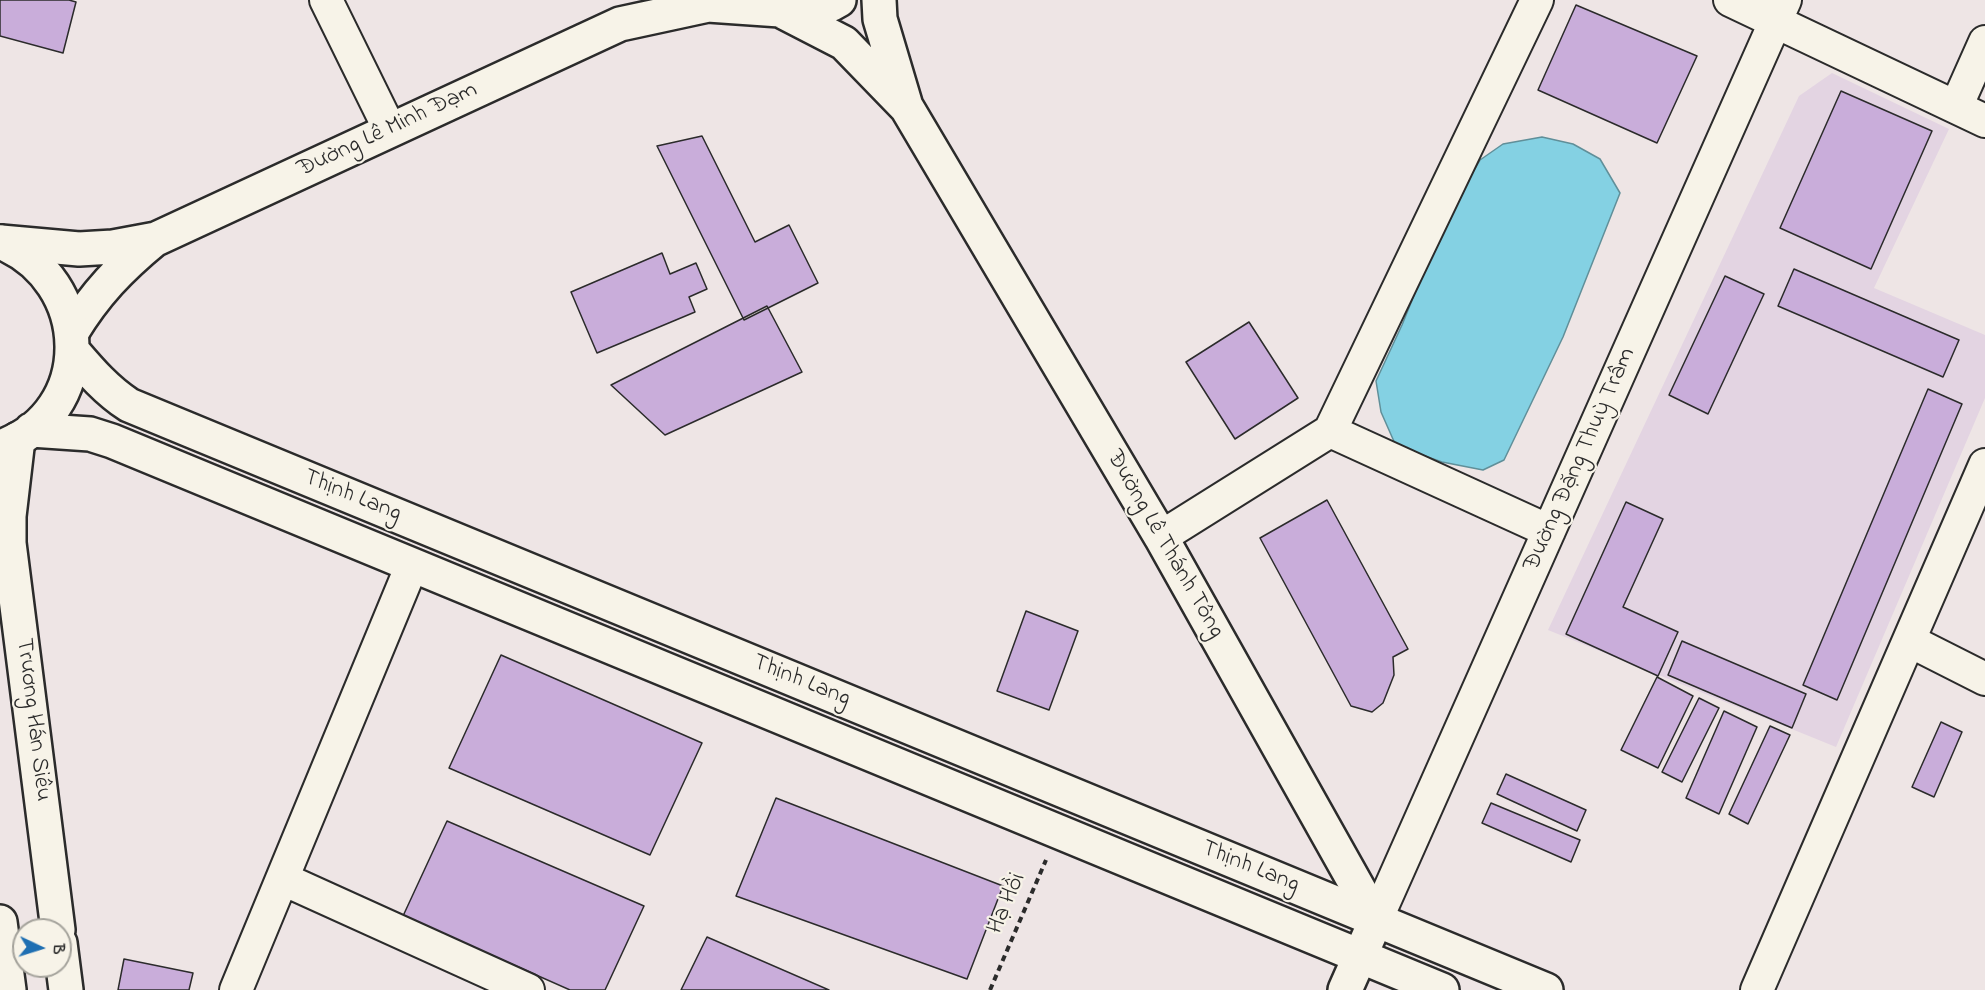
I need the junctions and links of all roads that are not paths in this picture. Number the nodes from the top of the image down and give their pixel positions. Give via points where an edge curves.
1 (326, 0) edge
2 (647, 0) edge
3 (838, 0) edge
4 (879, 0) edge
5 (1537, 0) edge
6 (1730, 0) edge
7 (769, 5) edge
8 (1780, 11) edge
9 (620, 24) junction
10 (1985, 42) edge
11 (907, 108) junction
12 (1956, 108) junction
13 (1985, 121) edge
14 (390, 130) junction
15 (156, 238) junction
16 (0, 242) edge
17 (72, 341) junction
18 (1330, 431) junction
19 (16, 439) edge
20 (1985, 465) edge
21 (1549, 531) junction
22 (1161, 537) junction
23 (412, 565) junction
24 (1910, 641) junction
25 (1985, 679) edge
26 (283, 879) junction
27 (56, 918) edge
28 (1376, 920) junction
29 (0, 922) edge
30 (1360, 956) junction
31 (9, 990) edge
32 (236, 990) edge
33 (528, 990) edge
34 (1345, 990) edge
35 (1442, 990) edge
36 (1546, 990) edge
37 (1757, 990) edge

1 - 14 street
2 - 9 main road
3 - 7 main road via 806,12
4 - 11 main road, Đường Lê Thánh Tông via 880,19
5 - 18 street
6 - 8 street
7 - 9 main road via 708,5
7 - 11 main road, Đường Lê Thánh Tông via 844,43
8 - 12 street
8 - 21 street, Đường Đặng Thuỳ Trâm
9 - 14 main road, Đường Lê Minh Đạm
10 - 12 street
11 - 22 main road, Đường Lê Thánh Tông
12 - 13 street
14 - 15 main road, Đường Lê Minh Đạm
15 - 16 main road, Đường Lê Minh Đạm via 79,249
15 - 17 main road, Đường Lê Minh Đạm via 122,266 91,303
16 - 17 main road via 27,256 49,277 64,303
17 - 19 main road via 68,373 60,395 42,420
17 - 28 main road, Thịnh Lang via 103,385 129,405
18 - 21 street
18 - 22 street
19 - 23 main road, Thịnh Lang via 90,434
19 - 27 main road, Trương Hán Siêu via 9,543
20 - 24 street
21 - 28 street, Đường Đặng Thuỳ Trâm
22 - 28 main road, Đường Lê Thánh Tông
23 - 26 street
23 - 30 main road, Thịnh Lang
24 - 25 street
24 - 37 street
26 - 32 street
26 - 33 street
28 - 30 main road
28 - 36 main road, Thịnh Lang
29 - 31 main road
30 - 34 main road
30 - 35 main road, Thịnh Lang

